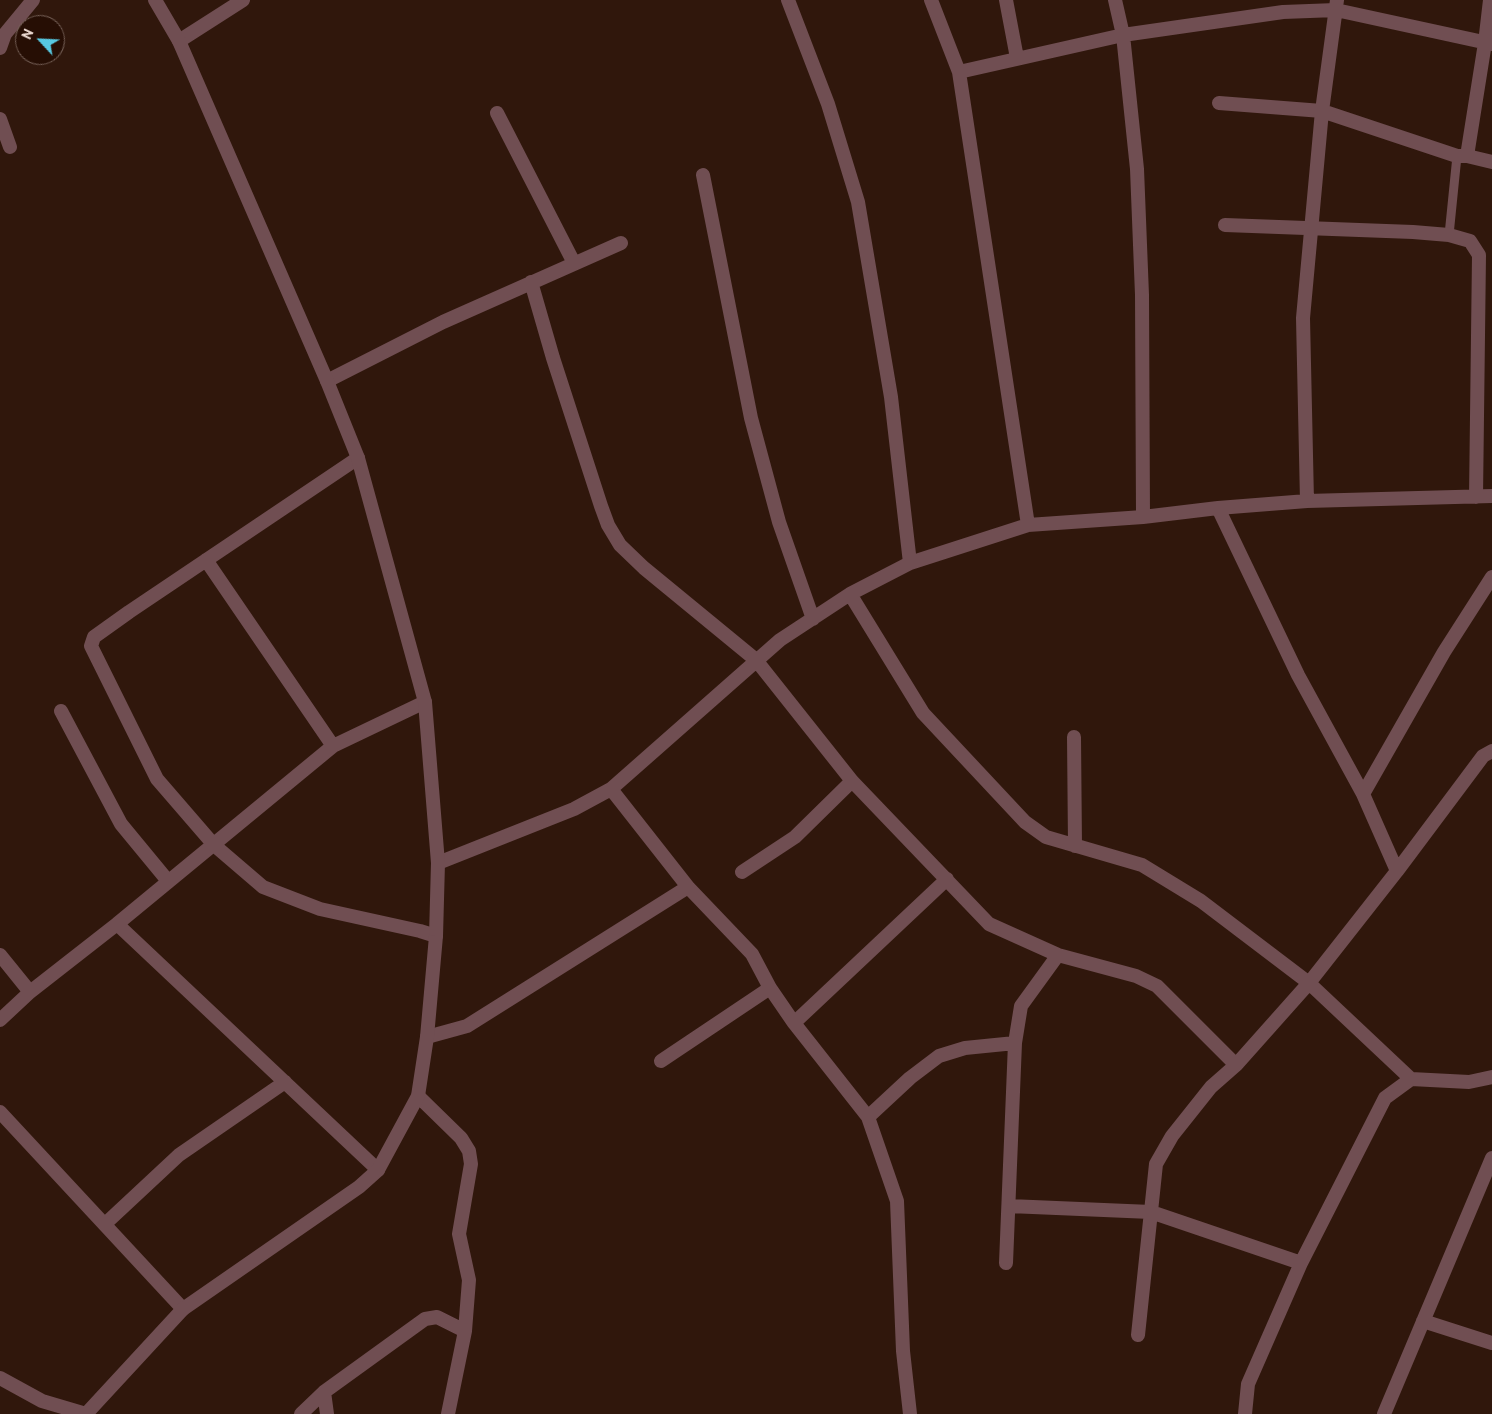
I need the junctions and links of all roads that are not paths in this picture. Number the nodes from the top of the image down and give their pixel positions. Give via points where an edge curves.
1 (32, 0) edge
2 (155, 0) edge
3 (243, 0) edge
4 (788, 0) edge
5 (931, 0) edge
6 (1006, 0) edge
7 (1116, 0) edge
8 (1490, 0) edge
9 (1337, 5) edge
10 (3, 34) edge
11 (1123, 35) junction
12 (179, 41) junction
13 (1489, 44) edge
14 (0, 48) edge
15 (1017, 58) junction
16 (959, 72) junction
17 (1219, 103) dead end
18 (1322, 111) junction
19 (497, 113) dead end
20 (0, 119) edge
21 (10, 147) dead end
22 (1462, 156) junction
23 (1492, 162) edge
24 (703, 175) dead end
25 (1225, 225) dead end
26 (1311, 228) junction
27 (1449, 235) junction
28 (620, 243) dead end
29 (574, 264) junction
30 (531, 282) junction
31 (327, 381) junction
32 (358, 458) junction
33 (1492, 496) edge
34 (1476, 497) junction
35 (1307, 501) junction
36 (1218, 508) junction
37 (1143, 517) junction
38 (1028, 525) junction
39 (206, 560) junction
40 (910, 563) junction
41 (1492, 577) edge
42 (850, 594) junction
43 (813, 619) junction
44 (756, 660) junction
45 (424, 702) junction
46 (61, 712) dead end
47 (1074, 737) dead end
48 (333, 746) junction
49 (1492, 751) edge
50 (852, 781) junction
51 (611, 789) junction
52 (1363, 794) junction
53 (214, 845) junction
54 (1075, 846) junction
55 (438, 863) junction
56 (1397, 871) junction
57 (742, 872) dead end
58 (947, 879) junction
59 (168, 881) junction
60 (688, 887) junction
61 (117, 924) junction
62 (436, 936) junction
63 (0, 955) edge
64 (1058, 955) junction
65 (1309, 983) junction
66 (770, 988) junction
67 (30, 992) junction
68 (0, 1020) edge
69 (794, 1023) junction
70 (426, 1037) junction
71 (1015, 1043) junction
72 (662, 1061) dead end
73 (1236, 1065) junction
74 (1492, 1077) edge
75 (1411, 1080) junction
76 (285, 1082) junction
77 (418, 1096) junction
78 (0, 1112) edge
79 (868, 1117) junction
80 (1492, 1158) edge
81 (378, 1170) junction
82 (1009, 1206) junction
83 (1151, 1212) junction
84 (105, 1224) junction
85 (1006, 1263) dead end
86 (1301, 1264) junction
87 (183, 1309) junction
88 (1423, 1321) junction
89 (465, 1331) junction
90 (1138, 1336) dead end
91 (1492, 1343) edge
92 (0, 1378) edge
93 (324, 1392) junction
94 (86, 1414) edge
95 (301, 1414) edge
96 (327, 1414) edge
97 (448, 1414) edge
98 (910, 1414) edge
99 (1245, 1414) edge
100 (1384, 1414) edge

1 - 10 street
2 - 12 street
3 - 12 street
4 - 40 street via 828,104 858,202 891,397
5 - 16 street
6 - 15 street
7 - 11 street
8 - 13 street
9 - 11 street
9 - 13 street
9 - 18 street
10 - 14 street
11 - 15 street
11 - 37 street via 1137,169 1142,295
12 - 31 street
13 - 22 street
15 - 16 street
16 - 38 street
17 - 18 street
18 - 22 street
18 - 26 street
19 - 29 street
20 - 21 street
22 - 23 street
22 - 27 lane
24 - 43 street via 751,418 779,522
25 - 26 street
26 - 27 street
26 - 35 street via 1303,318
27 - 34 street via 1470,241 1480,255
28 - 29 street
29 - 30 street
30 - 31 street
30 - 44 street via 608,525 620,545 644,568
31 - 32 street
32 - 39 street
32 - 45 street
33 - 34 street
34 - 35 street
35 - 36 street
36 - 37 street
36 - 52 street via 1298,675
37 - 38 street
38 - 40 street
39 - 48 street
39 - 53 street via 94,637 91,646 157,779
40 - 42 street
41 - 52 street via 1444,652
42 - 43 street
42 - 54 street via 923,713 1025,822 1046,838
43 - 44 street
44 - 50 street
44 - 51 street
45 - 48 street
45 - 55 street
46 - 59 street via 121,824
47 - 54 street
48 - 53 street
49 - 56 street via 1483,756
50 - 57 street via 795,837
50 - 58 street
51 - 55 street via 574,809
51 - 60 street
52 - 56 street
53 - 59 street
53 - 62 street via 263,887 320,909
54 - 65 street via 1142,864 1201,901
55 - 62 street
56 - 65 street
58 - 64 street via 989,924
58 - 69 street
59 - 61 street
60 - 66 street via 752,954
60 - 70 street via 467,1026
61 - 67 street
61 - 76 street
62 - 70 street
63 - 67 street
64 - 71 street via 1021,1006
64 - 73 street via 1136,976 1157,986
65 - 73 street
65 - 75 street
66 - 69 street
66 - 72 street
67 - 68 street
69 - 79 street
70 - 77 street
71 - 79 street via 965,1048 939,1056
71 - 82 street
73 - 83 street via 1211,1087 1172,1136 1156,1164
74 - 75 street via 1469,1082
75 - 86 street via 1386,1098
76 - 81 street
76 - 84 street via 180,1155
77 - 81 street
77 - 89 street via 461,1138 469,1151 470,1164 459,1234 469,1280
78 - 84 street
79 - 98 street via 897,1202 903,1350
80 - 88 street
81 - 87 street via 359,1187
82 - 83 street
82 - 85 street
83 - 86 street
83 - 90 street
84 - 87 street
86 - 99 street via 1248,1384
87 - 94 street
88 - 91 street
88 - 100 street
89 - 93 street via 437,1317 424,1319
89 - 97 street
92 - 94 street via 42,1401
93 - 95 street
93 - 96 street

